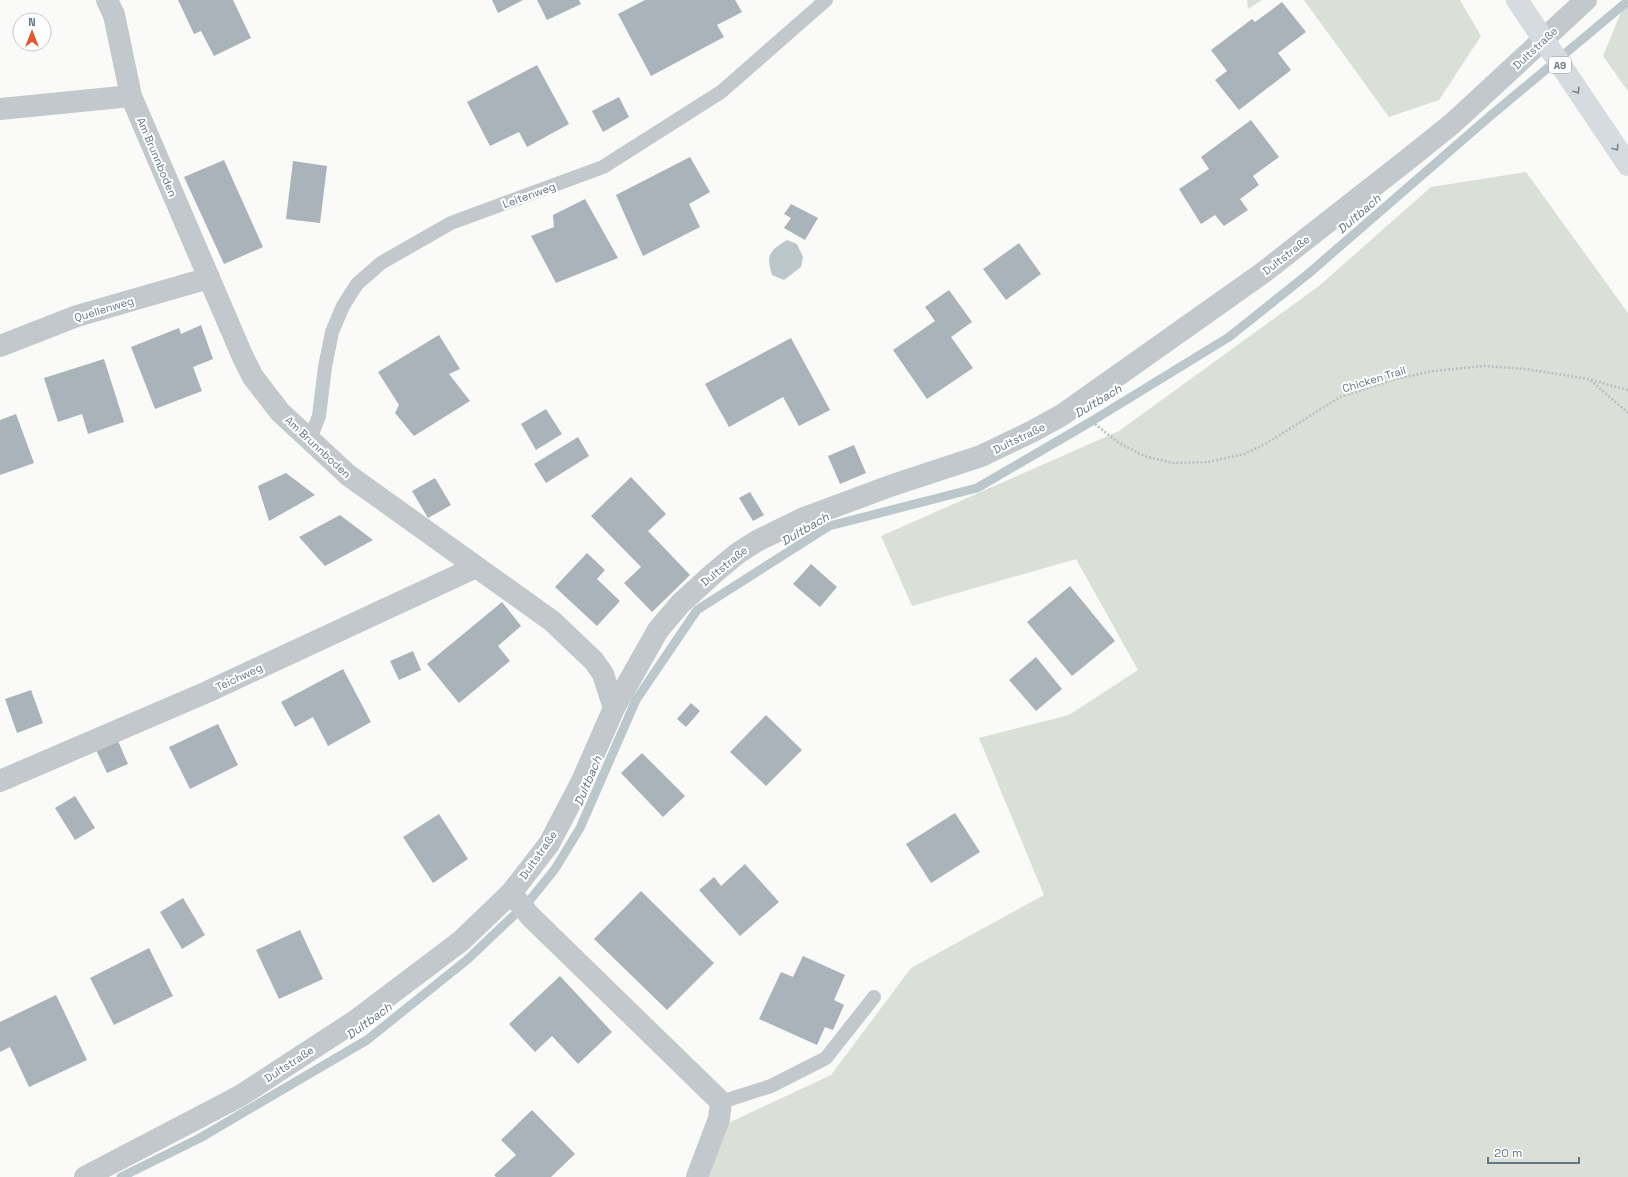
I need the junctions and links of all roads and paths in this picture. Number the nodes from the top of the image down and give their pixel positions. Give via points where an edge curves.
1 (107, 0) edge
2 (826, 0) edge
3 (1517, 0) edge
4 (1586, 0) edge
5 (131, 96) junction
6 (0, 109) edge
7 (1628, 166) edge
8 (209, 278) junction
9 (0, 346) edge
10 (1589, 379) junction
11 (1628, 390) edge
12 (1628, 413) edge
13 (1092, 421) dead end
14 (310, 439) junction
15 (476, 567) junction
16 (614, 708) junction
17 (0, 781) edge
18 (520, 904) junction
19 (874, 997) dead end
20 (721, 1102) junction
21 (85, 1177) edge
22 (697, 1177) edge

1 - 5 street, Am Brunnboden via 114,15
2 - 14 lane, Leitenweg via 721,92 603,167 451,223 381,264 357,284 343,306 332,332 319,416
3 -> 7 highway, A9
4 - 16 street, Dultstraße via 1408,160 1264,272 1062,415 1033,432 981,456 804,518 738,553 681,602 658,630
5 - 6 street
5 - 8 street, Am Brunnboden
8 - 9 street, Quellenweg via 77,316
8 - 14 street, Am Brunnboden via 253,377 280,412
10 - 11 path, Chicken Trail
10 - 12 path
10 - 13 path, Chicken Trail via 1526,369 1484,366 1433,371 1396,379 1340,397 1267,443 1244,454 1208,462 1173,463 1144,456 1119,443
14 - 15 street, Am Brunnboden via 348,475
15 - 16 street, Am Brunnboden via 552,621 594,661 603,674
15 - 17 street, Teichweg via 207,692
16 - 18 street, Dultstraße via 582,781
18 - 20 street
18 - 21 street, Dultstraße via 461,941 356,1021 240,1096
19 - 20 lane via 826,1058 772,1086
20 - 22 street via 719,1119

